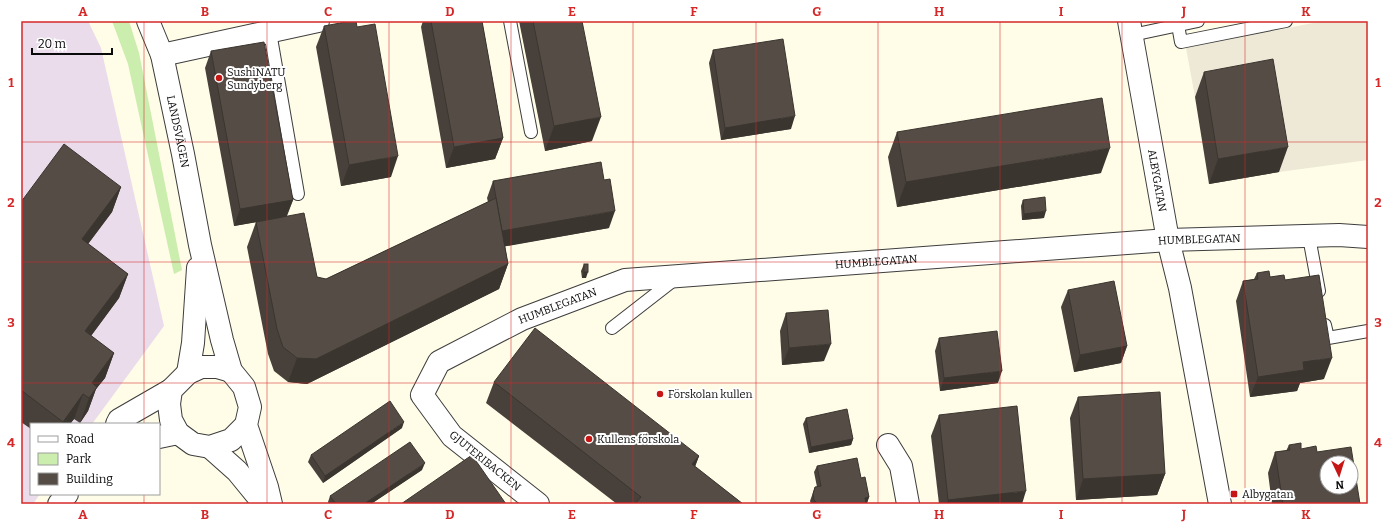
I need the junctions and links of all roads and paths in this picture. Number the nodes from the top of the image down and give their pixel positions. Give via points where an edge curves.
1 (148, 21) edge
2 (318, 21) edge
3 (510, 21) edge
4 (1198, 21) edge
5 (1286, 21) edge
6 (1178, 25) junction
7 (1130, 28) edge
8 (270, 32) junction
9 (162, 55) junction
10 (531, 132) dead end
11 (298, 194) dead end
12 (1309, 236) junction
13 (1368, 237) edge
14 (1168, 240) junction
15 (200, 245) junction
16 (679, 276) junction
17 (1321, 301) edge
18 (1324, 316) edge
19 (612, 328) dead end
20 (1368, 331) edge
21 (231, 371) junction
22 (188, 373) junction
23 (171, 390) junction
24 (422, 395) joint
25 (118, 423) edge
26 (246, 425) junction
27 (169, 435) edge
28 (888, 445) dead end
29 (210, 446) junction
30 (65, 495) edge
31 (59, 504) edge
32 (264, 504) edge
33 (271, 504) edge
34 (538, 504) edge
35 (908, 504) edge
36 (1220, 504) edge

1 - 9 street, LANDSVÄGEN
2 - 8 street
3 - 10 lane
4 - 6 lane
5 - 6 lane via 1182,42
6 - 7 lane
7 - 14 street, ALBYGATAN
8 - 9 street
8 - 11 lane
9 - 15 street, LANDSVÄGEN
12 - 13 street, HUMBLEGATAN
12 - 14 street, HUMBLEGATAN
12 - 17 lane
14 - 16 street, HUMBLEGATAN
14 - 36 street, ALBYGATAN via 1180,288
15 - 21 street, LANDSVÄGEN
15 - 22 street, LANDSVÄGEN
16 - 19 lane
16 - 24 street, HUMBLEGATAN via 624,280 522,319 439,362
18 - 20 lane via 1328,338
21 - 22 street via 217,367 202,367
21 - 26 street, LANDSVÄGEN via 244,387 250,407
22 - 23 street
23 - 25 street
23 - 27 street via 169,404 172,420
24 - 34 street, GJUTERIBACKEN via 452,436
26 - 29 street via 231,440
26 - 33 street, LANDSVÄGEN
27 - 29 street via 193,444
28 - 35 street via 901,466
29 - 32 street via 237,471
30 - 31 street

